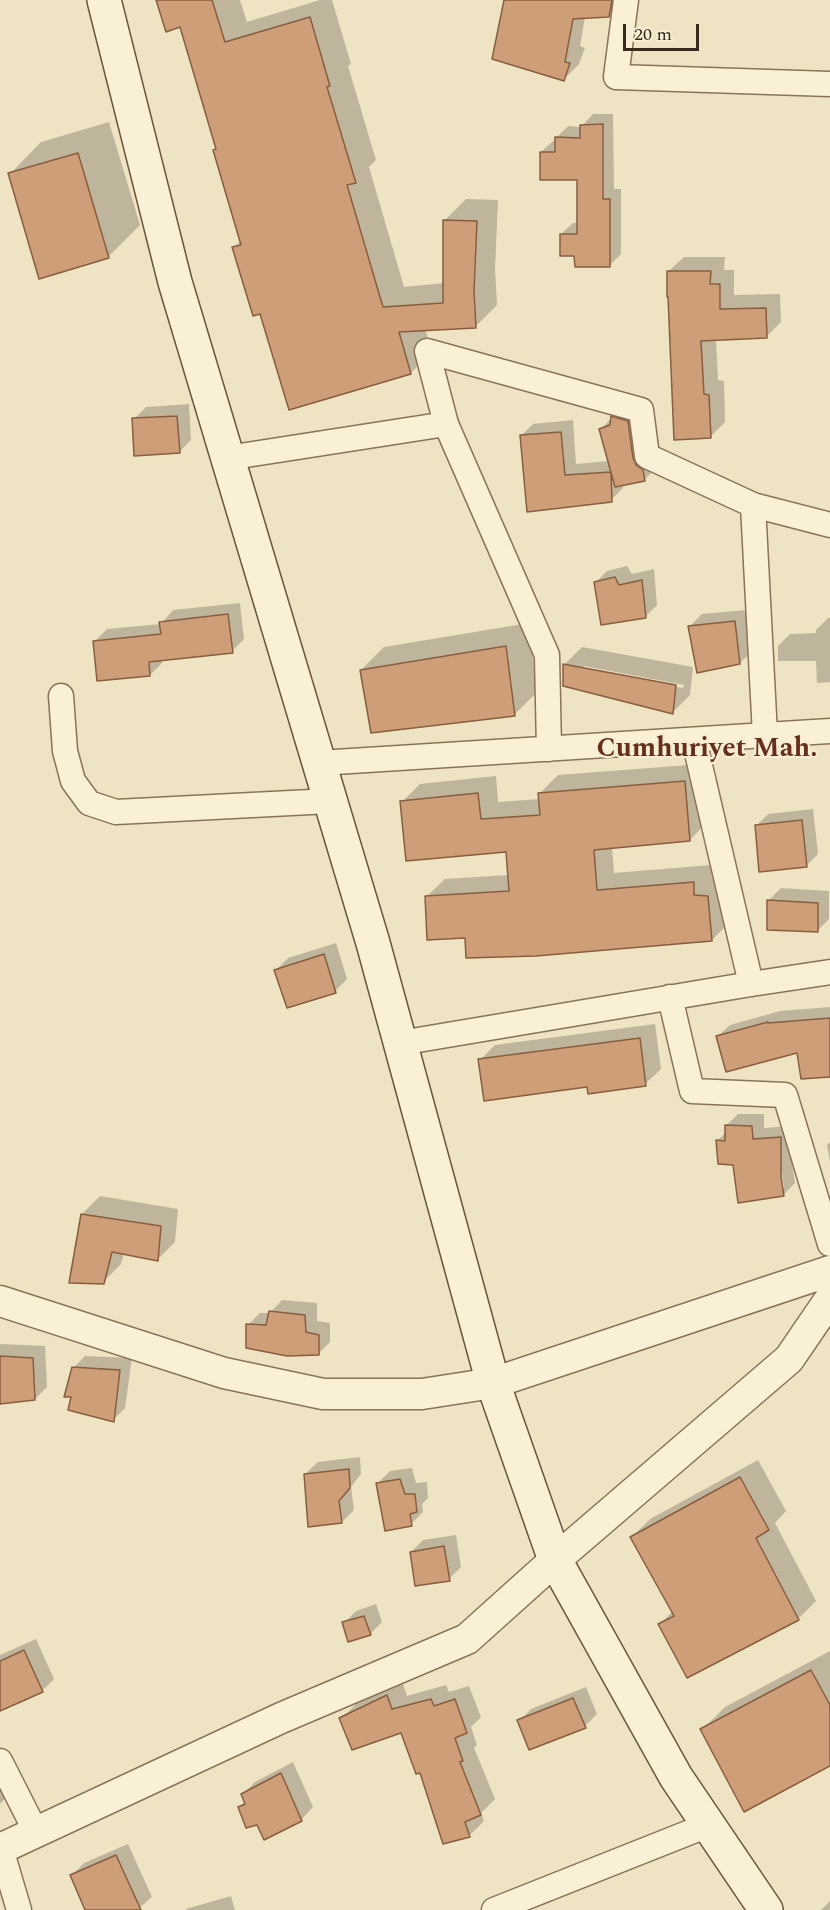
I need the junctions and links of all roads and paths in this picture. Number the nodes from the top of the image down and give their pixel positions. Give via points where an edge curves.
1 (104, 0) edge
2 (627, 0) edge
3 (830, 84) edge
4 (446, 424) junction
5 (227, 458) junction
6 (753, 505) junction
7 (830, 525) edge
8 (61, 696) dead end
9 (830, 731) edge
10 (765, 735) junction
11 (694, 740) junction
12 (549, 749) junction
13 (319, 763) junction
14 (330, 801) junction
15 (830, 972) edge
16 (751, 984) junction
17 (670, 997) junction
18 (400, 1042) junction
19 (830, 1244) edge
20 (830, 1271) edge
21 (830, 1299) edge
22 (0, 1300) edge
23 (493, 1383) junction
24 (555, 1560) junction
25 (0, 1761) edge
26 (708, 1825) junction
27 (36, 1832) junction
28 (1, 1849) edge
29 (19, 1910) edge
30 (494, 1910) edge
31 (766, 1910) edge

1 - 5 main road via 175,282
2 - 3 street via 616,77
4 - 5 street
4 - 6 street via 427,351 641,410 647,456
4 - 12 street via 547,655
5 - 13 main road
6 - 7 street
6 - 10 street
8 - 14 street via 65,750 73,781 89,803 116,812
9 - 10 street
10 - 11 street
11 - 12 street
11 - 16 street
12 - 13 street
13 - 14 main road
14 - 18 main road
15 - 16 street
16 - 17 street
17 - 18 street
17 - 19 street via 692,1091 785,1095
18 - 23 main road
20 - 23 street
21 - 24 street via 789,1359
22 - 23 street via 224,1373 323,1394 422,1394
23 - 24 main road
24 - 26 main road via 676,1777
24 - 27 street via 467,1639 281,1718
25 - 27 street
26 - 30 street
26 - 31 main road
27 - 28 street
28 - 29 street

